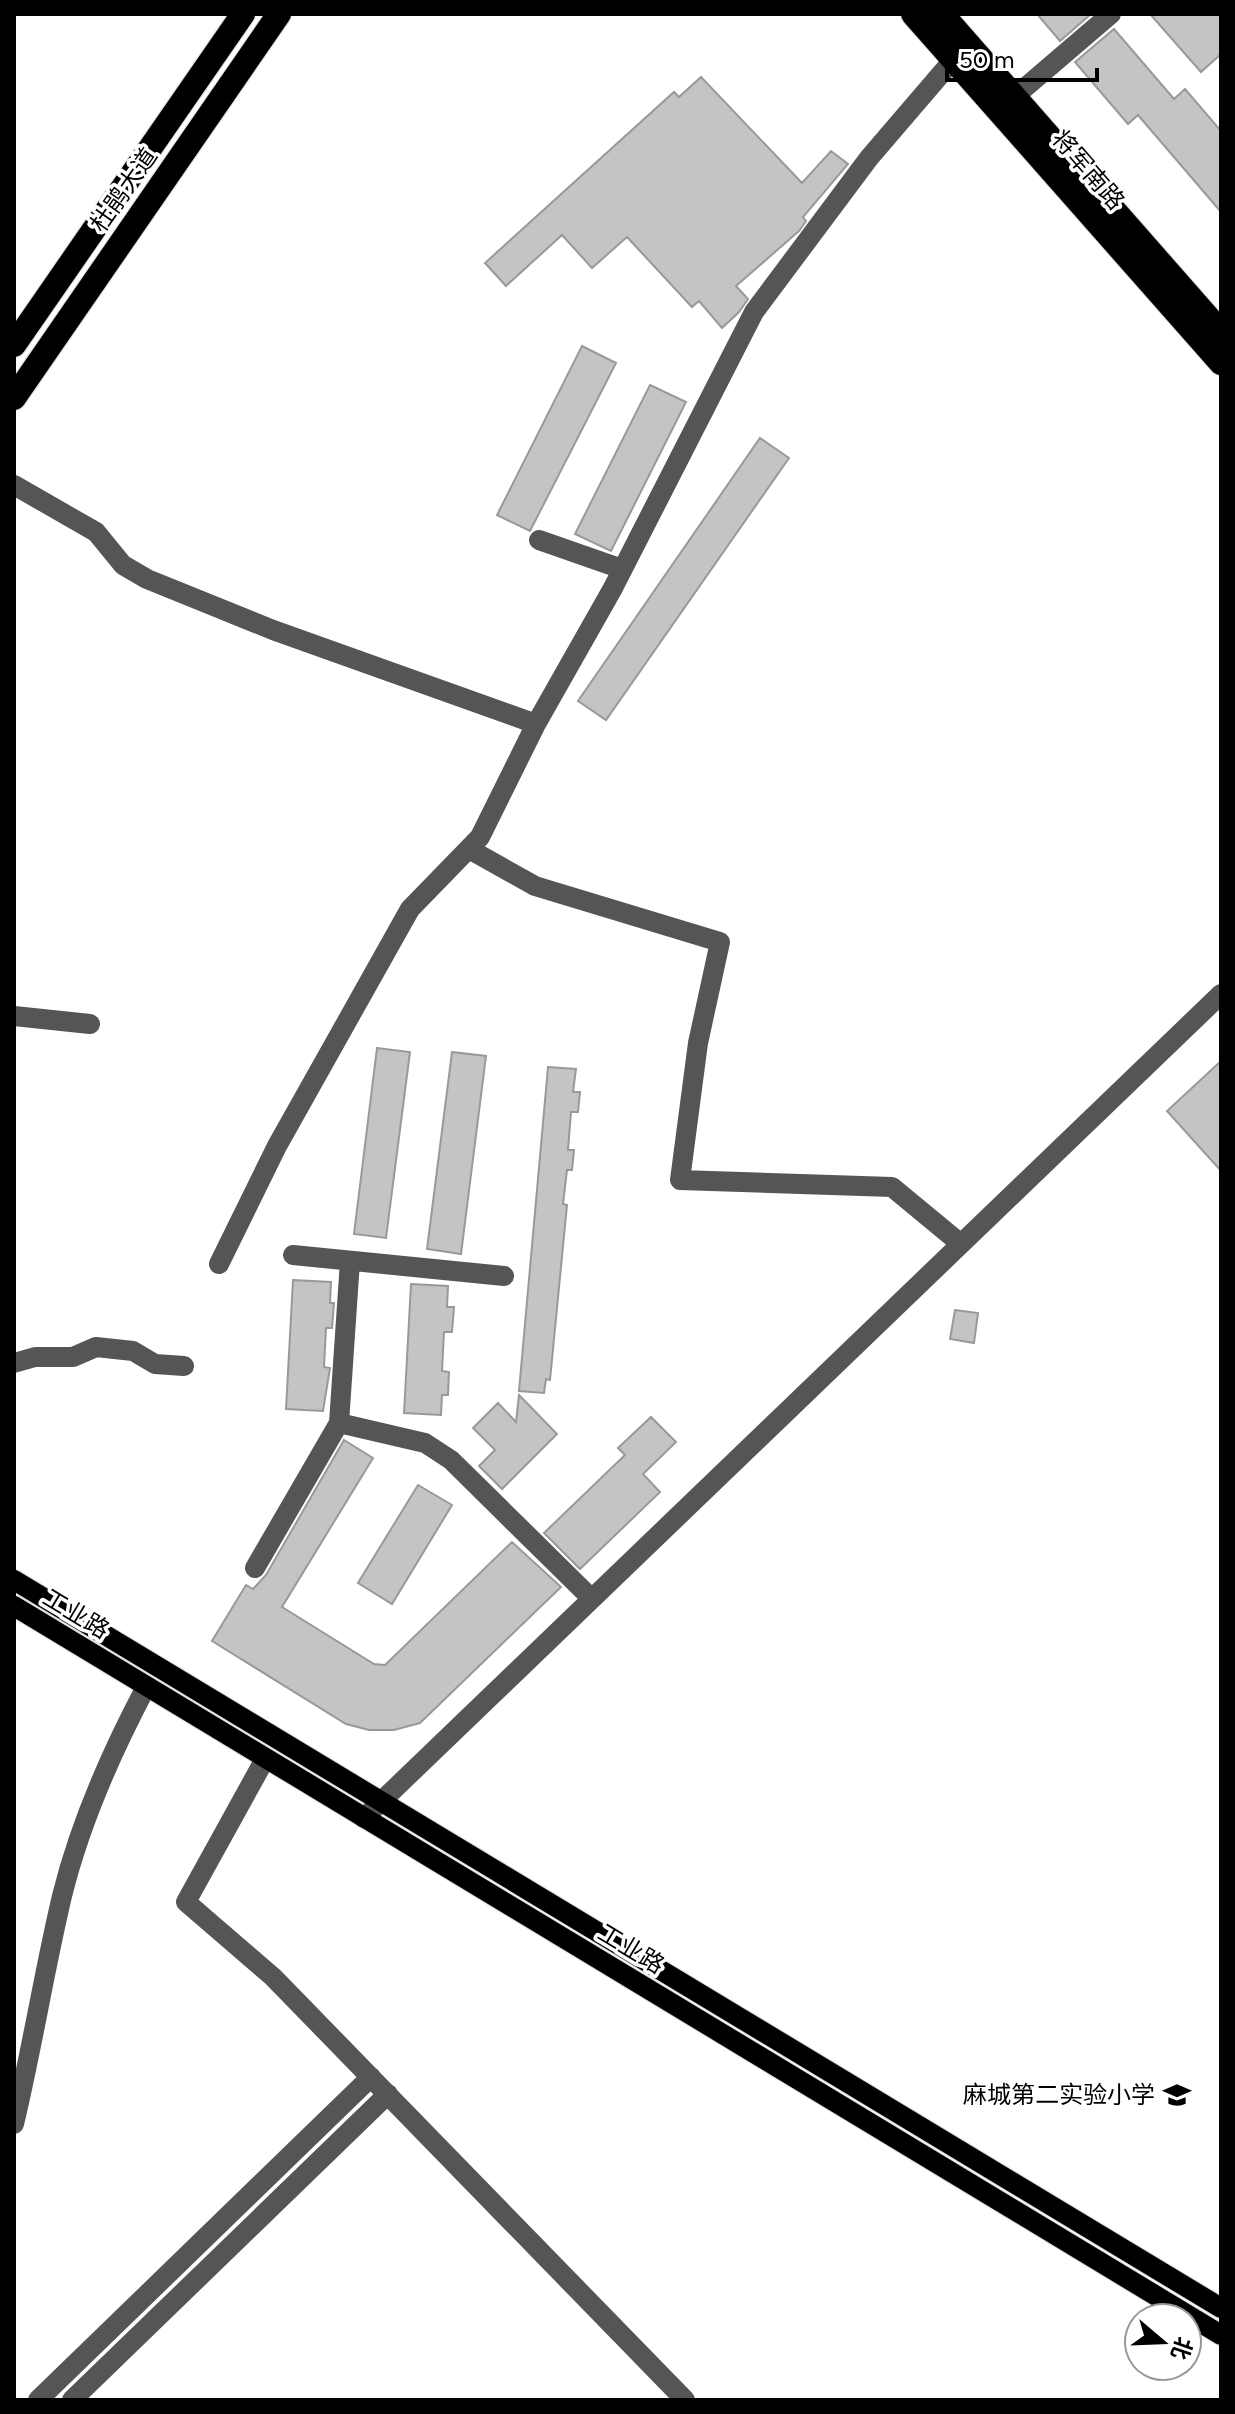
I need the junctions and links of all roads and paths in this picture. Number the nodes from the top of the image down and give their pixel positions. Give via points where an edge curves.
1 (243, 14) edge
2 (279, 14) edge
3 (913, 14) edge
4 (942, 14) edge
5 (1111, 14) edge
6 (953, 60) junction
7 (1014, 97) junction
8 (1221, 332) edge
9 (14, 345) edge
10 (1221, 363) edge
11 (14, 398) edge
12 (14, 485) edge
13 (539, 540) dead end
14 (622, 569) junction
15 (536, 724) junction
16 (469, 849) junction
17 (1221, 994) edge
18 (14, 1016) edge
19 (90, 1024) dead end
20 (961, 1244) junction
21 (293, 1255) dead end
22 (350, 1261) junction
23 (219, 1264) dead end
24 (504, 1276) dead end
25 (14, 1363) edge
26 (184, 1366) dead end
27 (339, 1423) junction
28 (255, 1568) dead end
29 (14, 1580) edge
30 (592, 1599) junction
31 (14, 1606) edge
32 (146, 1687) junction
33 (265, 1759) junction
34 (381, 1802) junction
35 (364, 1818) junction
36 (371, 2077) junction
37 (388, 2094) junction
38 (14, 2124) edge
39 (1221, 2308) edge
40 (1221, 2335) edge
41 (38, 2400) edge
42 (72, 2400) edge
43 (685, 2400) edge

1 - 9 highway, 杜鹃大道
2 - 11 highway, 杜鹃大道
3 - 6 highway, 将军南路
4 - 7 highway, 将军南路
5 - 7 street
6 - 10 highway, 将军南路
6 - 14 street via 869,158 754,312
7 - 8 highway, 将军南路
12 - 15 street via 96,532 123,565 147,579
13 - 14 street
14 - 15 street
15 - 16 street via 480,837
16 - 20 street via 535,886 720,942 698,1043 680,1180 892,1187
16 - 23 street via 410,909 277,1146
17 - 20 street
18 - 19 street
20 - 30 street
21 - 22 street
22 - 24 street
22 - 27 street
25 - 26 street via 73,1357 96,1347 133,1351 155,1364
27 - 28 street
27 - 30 street via 425,1443 451,1460
29 - 34 main road, 工业路
30 - 34 street
31 - 32 main road, 工业路
32 - 33 main road, 工业路
32 - 38 street via 77,1845
33 - 35 main road, 工业路
33 - 36 street via 186,1902 273,1977
34 - 35 street
34 - 39 main road, 工业路
35 - 40 main road, 工业路
36 - 37 street
36 - 41 street
37 - 42 street
37 - 43 street

